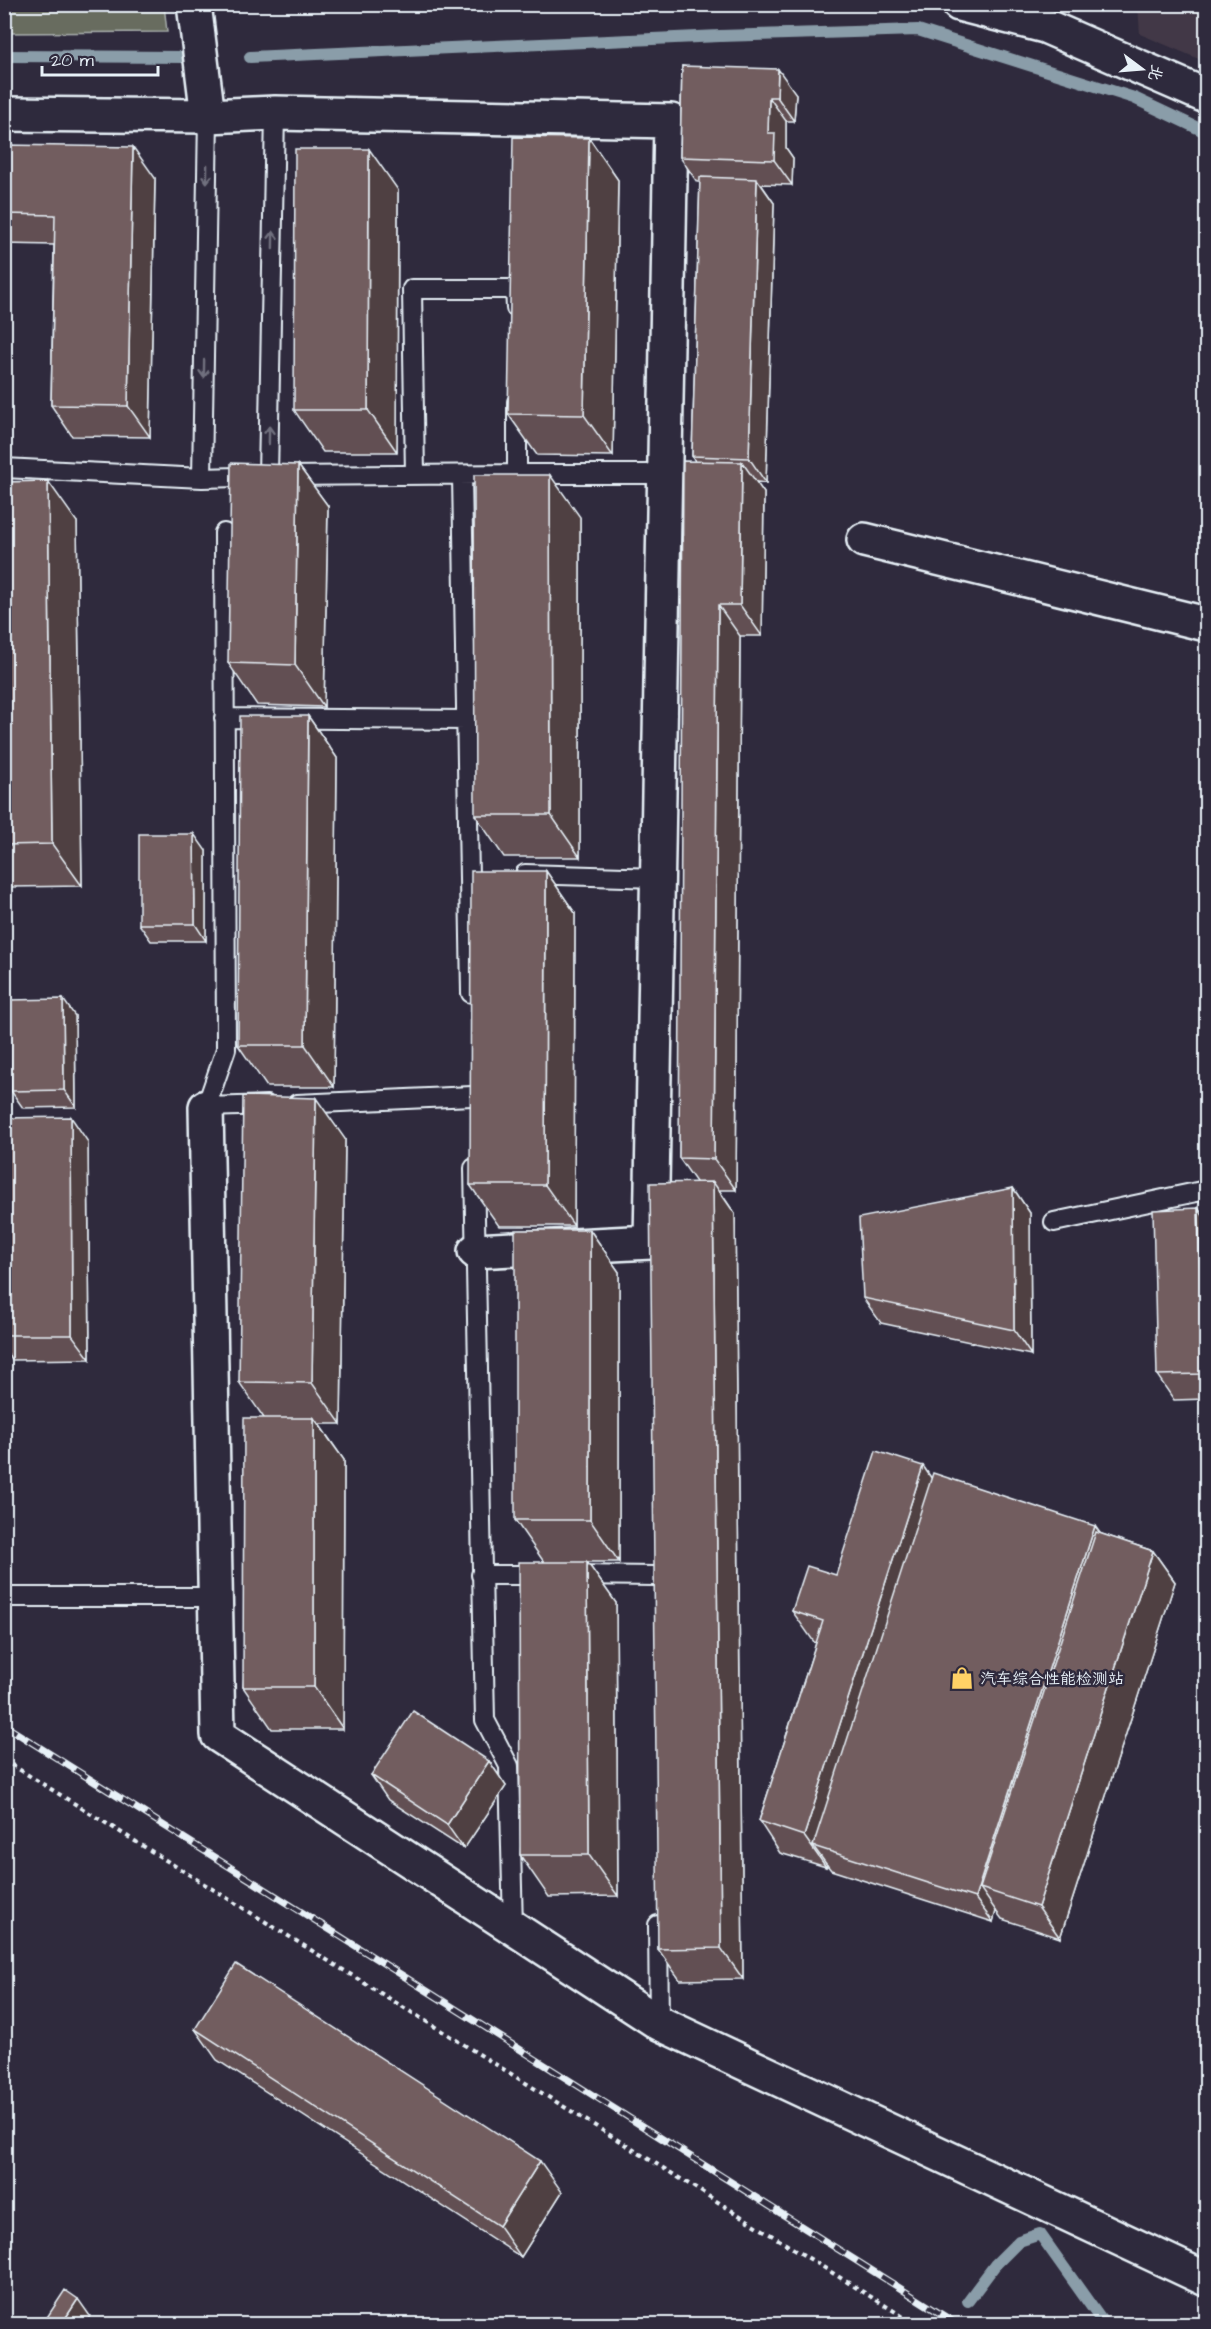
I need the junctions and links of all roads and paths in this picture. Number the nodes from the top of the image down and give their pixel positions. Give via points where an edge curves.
1 (194, 4) edge
2 (959, 4) edge
3 (1206, 96) edge
4 (275, 113) junction
5 (4, 114) edge
6 (208, 116) junction
7 (516, 324) edge
8 (516, 382) edge
9 (4, 468) edge
10 (517, 474) junction
11 (665, 474) junction
12 (268, 476) junction
13 (415, 476) junction
14 (462, 476) junction
15 (202, 478) junction
16 (224, 533) dead end
17 (864, 540) dead end
18 (1206, 624) edge
19 (225, 718) junction
20 (466, 720) junction
21 (504, 874) edge
22 (658, 878) junction
23 (471, 1014) edge
24 (472, 1073) edge
25 (206, 1107) junction
26 (473, 1156) edge
27 (1206, 1190) edge
28 (1054, 1222) dead end
29 (475, 1251) junction
30 (481, 1575) junction
31 (4, 1597) edge
32 (215, 1597) junction
33 (655, 1599) edge
34 (4, 1760) edge
35 (658, 1905) edge
36 (513, 1927) junction
37 (659, 2023) junction
38 (1206, 2279) edge
39 (915, 2325) edge

1 - 6 street
2 - 3 street via 1045,26
4 - 6 street
4 - 11 street via 671,121
12 -> 4 lane
5 - 6 street
6 -> 15 lane
7 - 13 lane via 515,289 412,290
8 - 10 lane
9 - 15 lane
10 - 11 lane
10 - 14 lane
11 - 22 street
12 - 13 lane
12 - 15 lane
13 - 14 lane
14 - 20 lane
16 - 19 lane
17 - 18 street
19 - 20 lane
19 - 25 lane via 226,1049
20 - 23 lane via 475,873
21 - 22 lane
22 - 29 street via 651,1248
24 - 25 lane via 472,1102
25 - 32 street
26 - 29 lane
27 - 28 lane
29 - 30 lane
30 - 33 lane via 655,1570
30 - 36 lane via 485,1720 509,1766
31 - 32 lane
32 - 36 street via 218,1735
34 - 39 path
35 - 37 lane
36 - 37 street
37 - 38 street

